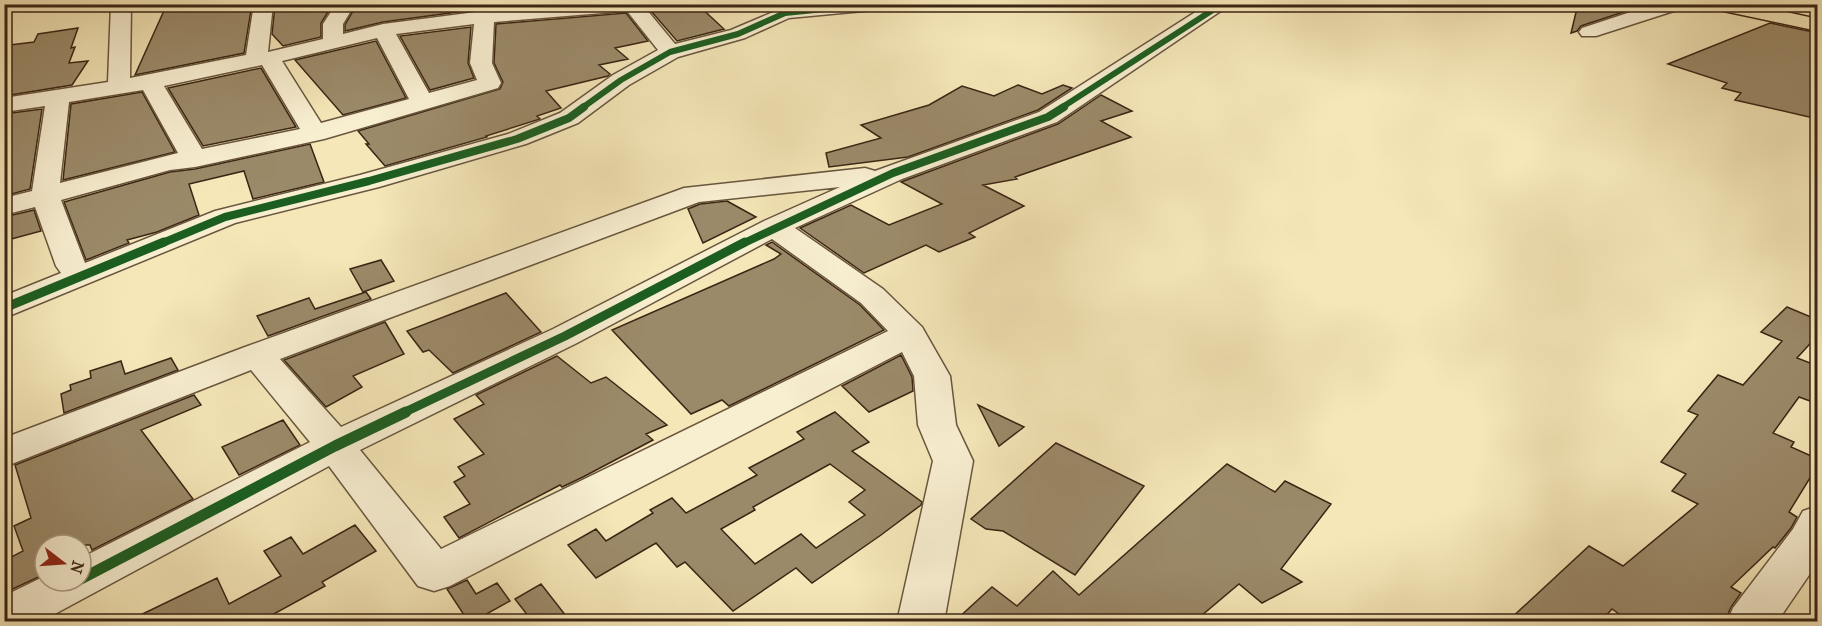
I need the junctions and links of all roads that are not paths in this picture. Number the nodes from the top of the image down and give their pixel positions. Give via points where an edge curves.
1 (121, 4) edge
2 (264, 4) edge
3 (346, 4) edge
4 (874, 4) edge
5 (1222, 4) edge
6 (1676, 4) edge
7 (1719, 4) edge
8 (631, 5) edge
9 (782, 9) edge
10 (487, 10) edge
11 (1818, 25) edge
12 (383, 30) junction
13 (1589, 32) dead end
14 (333, 42) junction
15 (670, 52) junction
16 (262, 58) junction
17 (150, 82) junction
18 (119, 86) junction
19 (58, 96) junction
20 (422, 101) junction
21 (4, 105) edge
22 (315, 134) junction
23 (195, 159) junction
24 (893, 173) junction
25 (45, 195) junction
26 (4, 207) edge
27 (774, 227) junction
28 (80, 277) junction
29 (4, 308) edge
30 (910, 334) junction
31 (257, 355) junction
32 (334, 446) junction
33 (4, 453) edge
34 (1818, 522) edge
35 (93, 573) edge
36 (53, 593) edge
37 (4, 618) edge
38 (920, 621) edge
39 (1750, 621) edge

1 - 18 street
2 - 16 street
3 - 14 street via 333,24
4 - 9 street
5 - 24 street via 1048,117
6 - 13 street
7 - 11 main road
8 - 10 street
8 - 15 street
9 - 15 street via 738,34
10 - 12 street
10 - 20 street via 481,63 490,83
12 - 14 street
12 - 20 street
14 - 16 street
15 - 28 street via 621,80 569,118 517,139 225,217
16 - 17 street
16 - 22 street
17 - 18 street
17 - 23 street
18 - 19 street
19 - 21 street
19 - 25 street
20 - 22 street
22 - 23 street
23 - 25 street via 168,162
24 - 27 street
24 - 31 street via 694,194
25 - 26 street
25 - 28 street via 71,266
27 - 30 street via 872,296
27 - 32 street via 565,336
28 - 29 street
30 - 32 street via 434,573
30 - 38 street via 932,376 937,425 953,461
31 - 32 street
31 - 33 street
32 - 35 street
34 - 39 street via 1811,538
36 - 37 street

